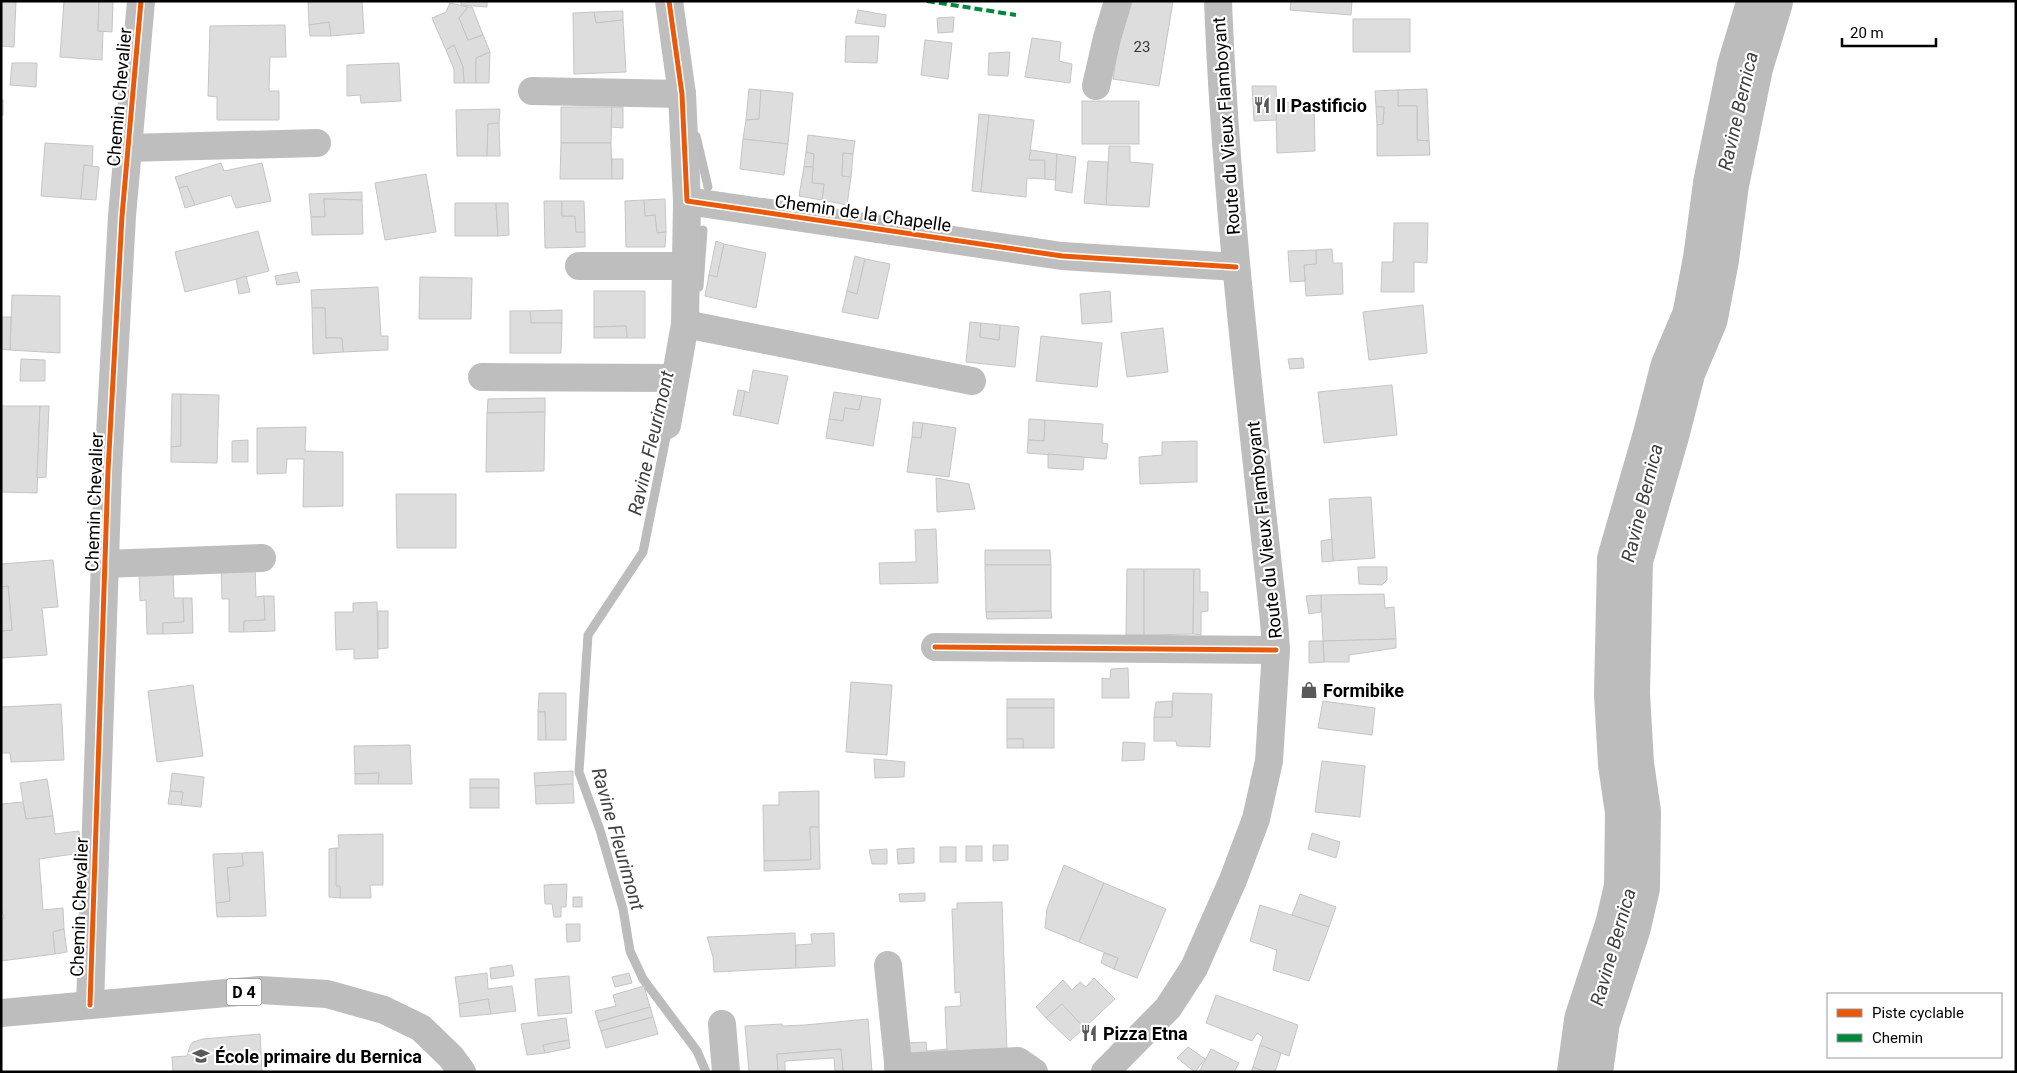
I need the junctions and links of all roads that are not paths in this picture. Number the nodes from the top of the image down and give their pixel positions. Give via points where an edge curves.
1 (141, 1) edge
2 (669, 1) edge
3 (1118, 1) edge
4 (1218, 1) edge
5 (1096, 86) dead end
6 (532, 91) dead end
7 (682, 94) junction
8 (317, 143) dead end
9 (128, 148) junction
10 (686, 202) junction
11 (579, 266) dead end
12 (685, 266) junction
13 (1236, 267) junction
14 (685, 324) junction
15 (482, 377) dead end
16 (675, 378) junction
17 (972, 381) dead end
18 (667, 425) dead end
19 (262, 558) dead end
20 (105, 564) junction
21 (935, 647) dead end
22 (1276, 650) junction
23 (888, 965) dead end
24 (90, 1005) junction
25 (1, 1013) edge
26 (722, 1024) dead end
27 (898, 1069) edge
28 (462, 1072) edge
29 (726, 1072) edge
30 (1034, 1072) edge
31 (1105, 1072) edge

1 - 9 street, Chemin Chevalier
2 - 7 street
3 - 5 street
4 - 13 main road, Route du Vieux Flamboyant
6 - 7 street
7 - 10 street
8 - 9 street
9 - 20 street, Chemin Chevalier
10 - 12 street
10 - 13 street, Chemin de la Chapelle via 1062,256
11 - 12 street
12 - 14 street
13 - 22 main road, Route du Vieux Flamboyant
14 - 16 street
14 - 17 street
15 - 16 street
16 - 18 street
19 - 20 street
20 - 24 street, Chemin Chevalier
21 - 22 street
22 - 31 main road, Route du Vieux Flamboyant via 1269,761 1256,819 1233,880 1194,968 1168,1008
23 - 27 street
24 - 25 main road, D 4
24 - 28 main road, D 4 via 260,990 327,994 384,1010 421,1028
26 - 29 street
27 - 30 street via 1018,1061

